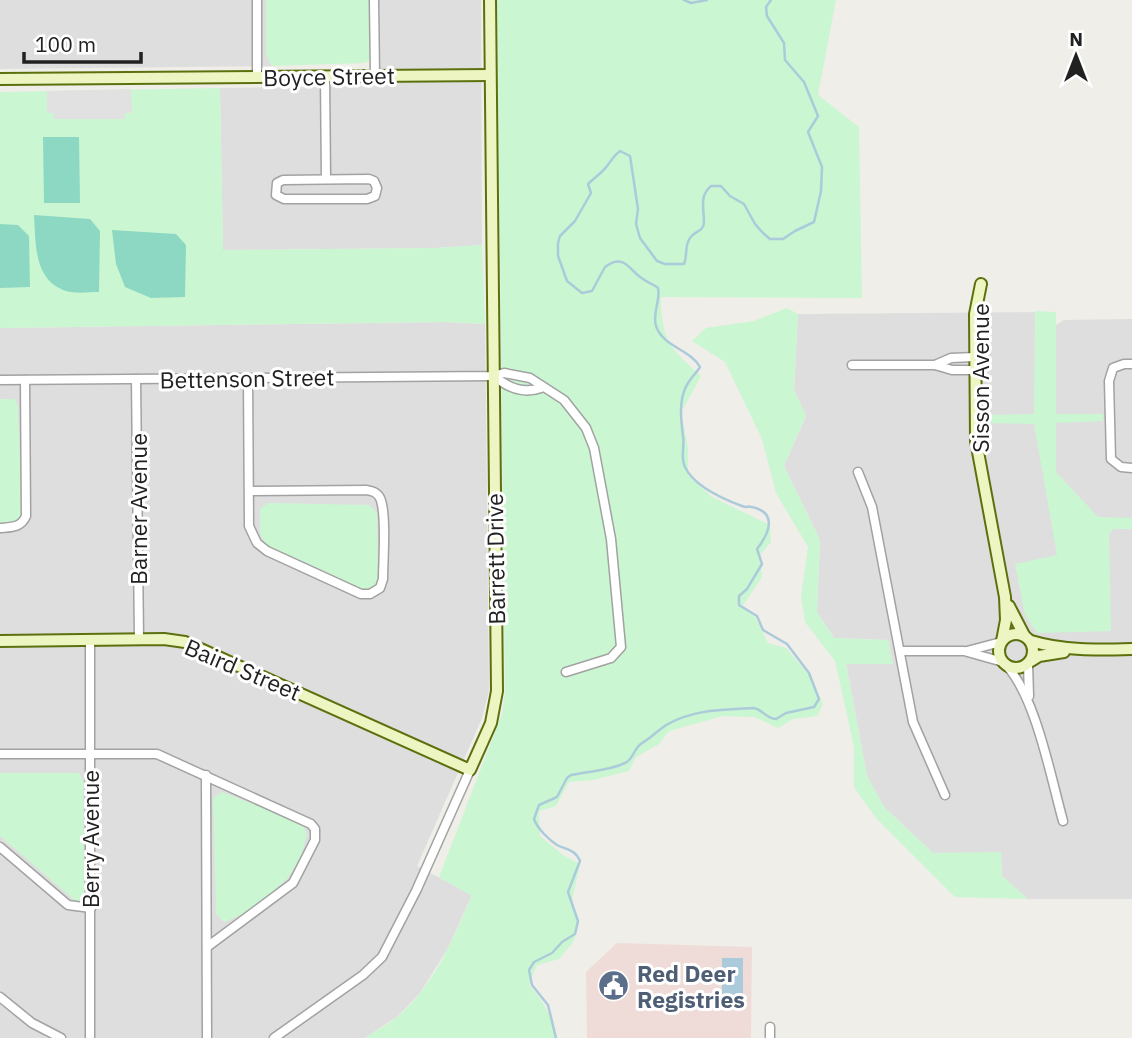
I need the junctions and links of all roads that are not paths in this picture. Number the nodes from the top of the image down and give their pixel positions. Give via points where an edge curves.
1 (257, 0) edge
2 (374, 0) edge
3 (490, 0) edge
4 (490, 75) junction
5 (325, 76) junction
6 (375, 76) junction
7 (257, 77) junction
8 (0, 79) edge
9 (326, 179) junction
10 (981, 284) dead end
11 (975, 357) junction
12 (1132, 363) edge
13 (852, 365) dead end
14 (935, 365) junction
15 (975, 370) junction
16 (494, 376) junction
17 (248, 378) junction
18 (136, 379) junction
19 (0, 380) edge
20 (25, 380) junction
21 (541, 388) junction
22 (1132, 468) edge
23 (858, 472) dead end
24 (249, 491) junction
25 (0, 528) edge
26 (1005, 597) junction
27 (1027, 638) junction
28 (139, 639) junction
29 (90, 640) junction
30 (0, 641) edge
31 (1002, 642) junction
32 (1132, 649) edge
33 (1077, 650) junction
34 (900, 651) junction
35 (964, 651) junction
36 (1029, 662) junction
37 (1005, 664) junction
38 (566, 673) dead end
39 (1029, 703) junction
40 (90, 753) junction
41 (0, 754) edge
42 (470, 770) junction
43 (206, 775) junction
44 (945, 795) dead end
45 (1063, 821) dead end
46 (0, 847) edge
47 (90, 908) junction
48 (206, 947) junction
49 (0, 997) edge
50 (770, 1027) dead end
51 (61, 1038) edge
52 (90, 1038) edge
53 (207, 1038) edge
54 (274, 1038) edge
55 (770, 1038) edge

1 - 7 street
2 - 6 street
3 - 4 street, Barrett Drive
4 - 6 street, Boyce Street
4 - 16 street, Barrett Drive
5 - 6 street, Boyce Street
5 - 7 street, Boyce Street
5 - 9 street
7 - 8 street, Boyce Street
9 - 9 street via 283,180 275,187 276,195 284,200 375,196 377,188 369,179
10 - 11 street, Sisson Avenue via 975,314
11 - 14 street via 951,358
11 - 15 street, Sisson Avenue
12 - 22 street via 1114,368 1110,381 1111,459
13 - 14 street
14 - 15 street
15 - 26 street, Sisson Avenue via 975,441
16 - 17 street, Bettenson Street
16 - 21 street, Bettenson Street via 504,373 530,378
16 - 21 street via 504,386 529,392
16 - 42 street, Barrett Drive via 497,691 491,723
17 - 18 street, Bettenson Street
17 - 24 street
18 - 20 street, Bettenson Street
18 - 28 street, Barner Avenue
19 - 20 street, Bettenson Street
20 - 25 street via 26,516 17,526
21 - 38 street, Bettenson Street via 573,410 594,448 611,539 621,636 615,656
23 - 34 street via 872,507
24 - 24 street via 250,530 262,548 361,594 380,588 383,509 377,494 366,490
26 - 27 street, Sisson Avenue
26 - 31 street, Sisson Avenue
27 - 31 street via 1009,635
27 - 33 street
27 - 36 street via 1034,651
28 - 29 street, Baird Street
28 - 42 street, Baird Street via 192,645
29 - 30 street, Baird Street
29 - 40 street, Berry Avenue
31 - 35 street
31 - 37 street via 998,650
32 - 33 street
33 - 36 street
34 - 35 street
34 - 44 street via 913,722
35 - 37 street
36 - 37 street via 1019,668
36 - 39 street
37 - 39 street
39 - 45 street
40 - 41 street
40 - 43 street via 157,754
40 - 47 street, Berry Avenue
42 - 54 street, Barrett Drive via 382,957
43 - 48 street
43 - 48 street via 308,821 316,832 293,883
46 - 47 street via 68,905
47 - 52 street, Berry Avenue
48 - 53 street
49 - 51 street via 32,1023
50 - 55 street

